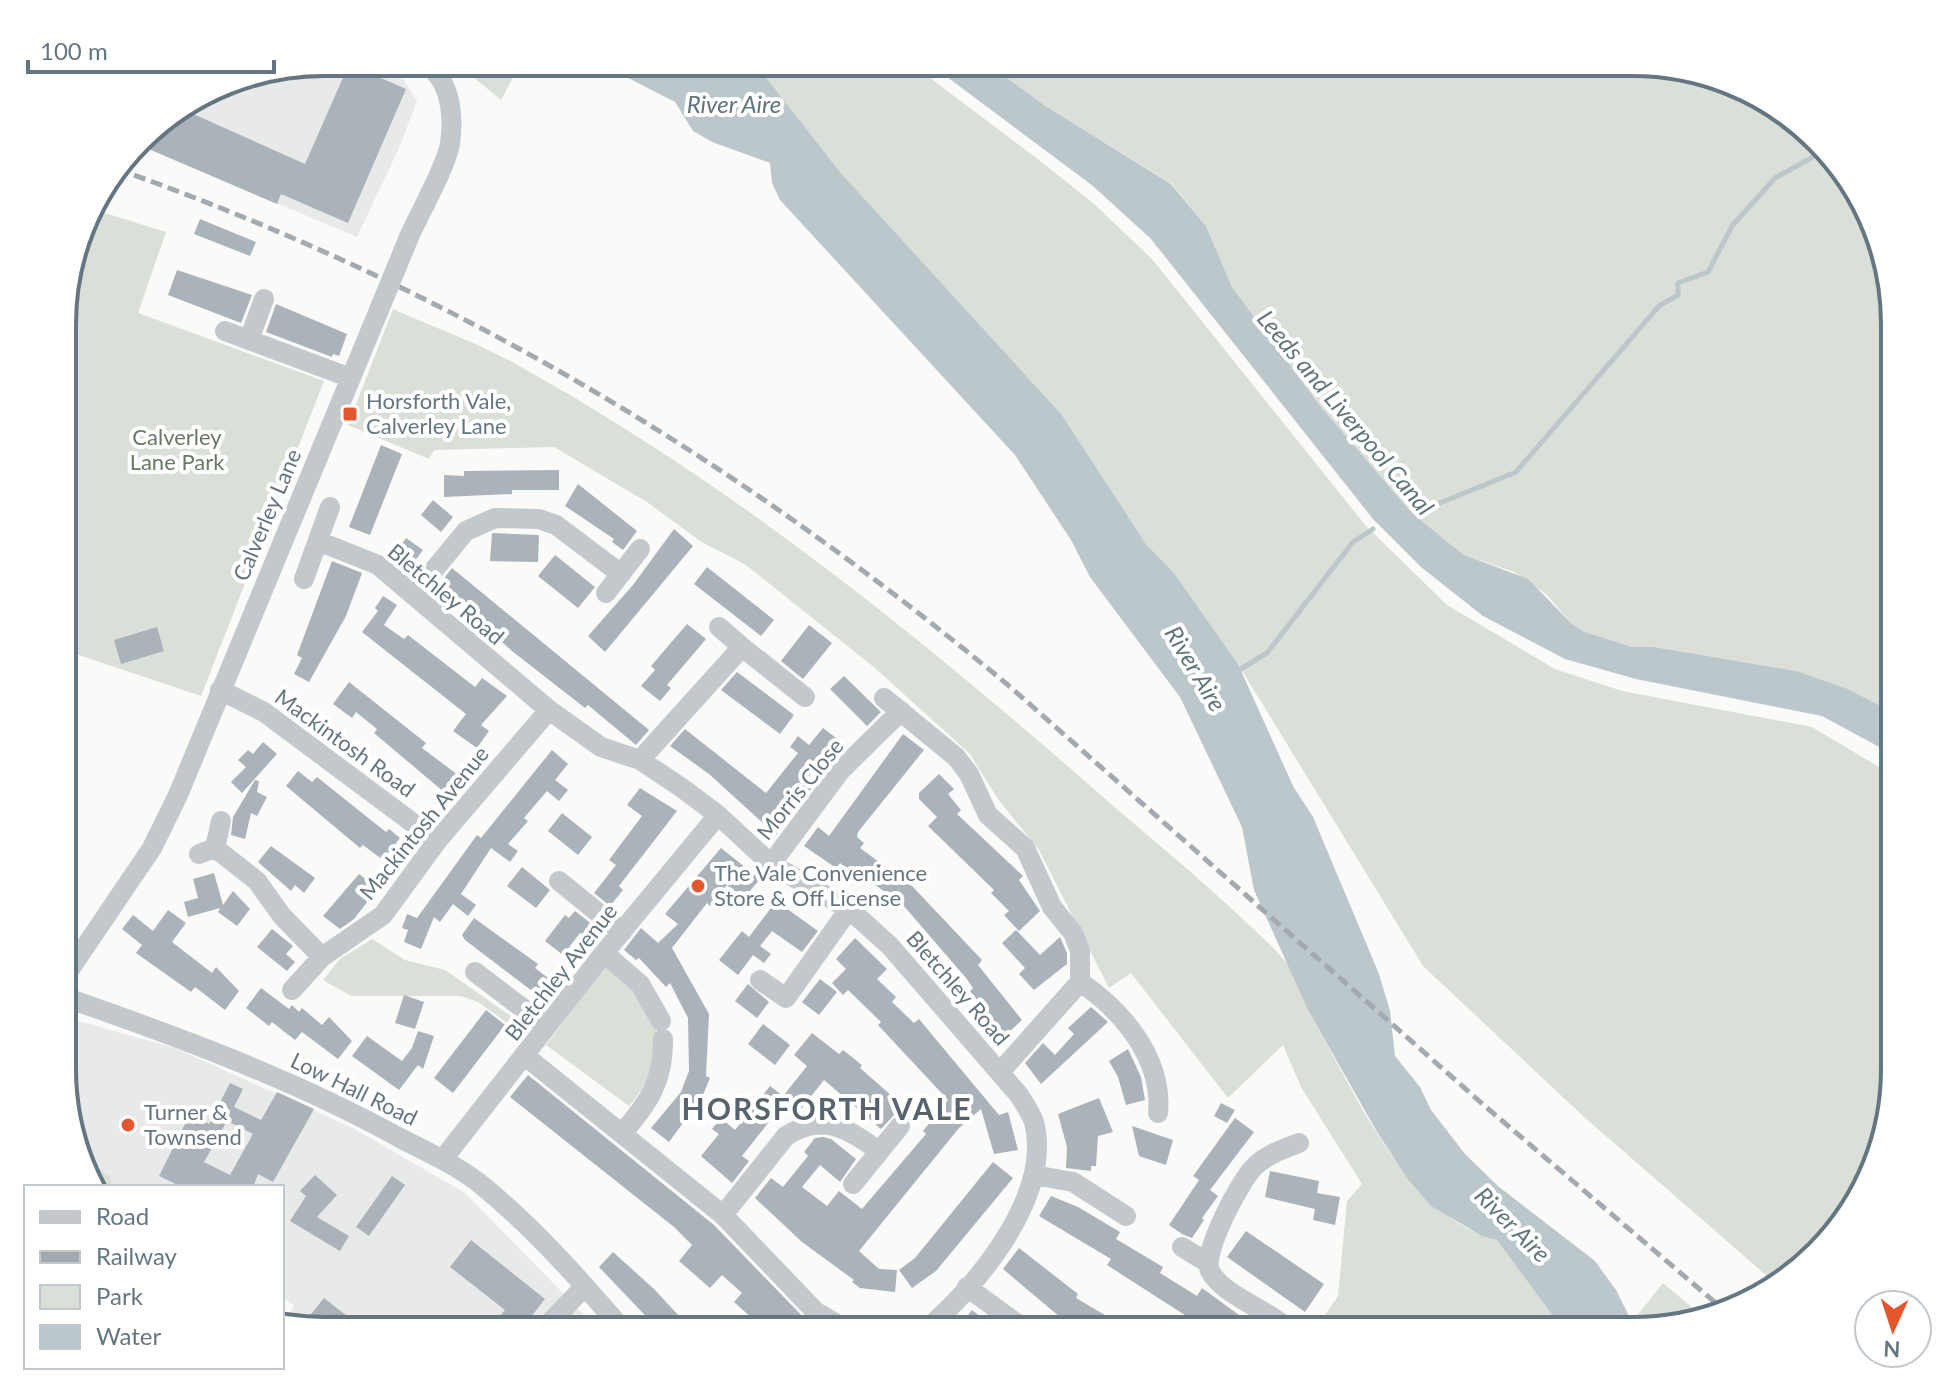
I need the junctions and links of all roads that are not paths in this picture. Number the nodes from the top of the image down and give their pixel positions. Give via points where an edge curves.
1 (436, 76) edge
2 (264, 299) dead end
3 (225, 331) dead end
4 (249, 340) junction
5 (351, 378) junction
6 (330, 507) dead end
7 (318, 541) junction
8 (640, 549) dead end
9 (621, 574) junction
10 (304, 579) dead end
11 (606, 593) dead end
12 (414, 594) junction
13 (719, 627) dead end
14 (742, 647) junction
15 (220, 690) junction
16 (805, 697) dead end
17 (884, 698) dead end
18 (549, 710) junction
19 (901, 711) junction
20 (640, 760) junction
21 (718, 815) junction
22 (221, 821) dead end
23 (437, 841) junction
24 (771, 864) junction
25 (559, 881) dead end
26 (849, 909) junction
27 (622, 932) junction
28 (604, 953) junction
29 (322, 957) junction
30 (77, 959) edge
31 (475, 972) dead end
32 (760, 980) dead end
33 (1080, 982) junction
34 (292, 990) dead end
35 (77, 1001) edge
36 (546, 1026) junction
37 (525, 1056) junction
38 (1000, 1072) junction
39 (1158, 1113) dead end
40 (900, 1126) dead end
41 (623, 1132) junction
42 (1299, 1143) dead end
43 (879, 1151) junction
44 (443, 1159) junction
45 (1034, 1175) junction
46 (853, 1184) dead end
47 (723, 1215) junction
48 (1126, 1216) dead end
49 (1182, 1247) dead end
50 (1208, 1263) junction
51 (585, 1286) junction
52 (967, 1287) junction
53 (556, 1316) edge
54 (611, 1316) edge
55 (824, 1316) edge
56 (938, 1316) edge
57 (1007, 1317) edge
58 (1269, 1317) edge

1 - 5 street, Calverley Lane, bridge via 449,92 450,146
2 - 4 street
3 - 4 street
4 - 5 street
5 - 15 street, Calverley Lane
6 - 7 street
7 - 10 street
7 - 12 street, Bletchley Road via 378,565
8 - 9 street
9 - 11 street
9 - 12 street via 556,525 539,519 495,518 466,531
12 - 18 street, Bletchley Road
13 - 14 street
14 - 16 street
14 - 20 street
15 - 23 street, Mackintosh Road via 264,712
15 - 30 street, Calverley Lane via 152,848
17 - 19 street
18 - 20 street, Bletchley Road via 601,747
18 - 23 street, Mackintosh Avenue
19 - 24 street, Morris Close via 841,770
19 - 33 street via 956,757 988,815 1025,848 1052,907 1073,933
20 - 21 street, Bletchley Road
21 - 24 street, Bletchley Road
21 - 27 street, Bletchley Avenue
22 - 29 street via 207,851 257,881
23 - 29 street, Mackintosh Avenue via 383,915
24 - 26 street, Bletchley Road
25 - 27 street
26 - 32 street via 786,998
26 - 38 street, Bletchley Road via 890,946
27 - 28 street, Bletchley Avenue
28 - 36 street, Bletchley Avenue
28 - 41 street via 640,984 662,1030 662,1067 653,1095
29 - 34 street, Mackintosh Avenue
31 - 36 street
33 - 38 street
33 - 39 street via 1099,995 1145,1048 1160,1095
35 - 44 street, Low Hall Road via 191,1041 360,1114
36 - 37 street, Bletchley Avenue
37 - 41 street
37 - 44 street, Bletchley Avenue
38 - 45 street, Bletchley Road via 1033,1121
40 - 43 street
41 - 47 street
42 - 50 street via 1252,1168 1210,1247
43 - 46 street
43 - 47 street via 845,1127 796,1129
44 - 51 street, Low Hall Road via 484,1187
45 - 48 street via 1073,1182
45 - 52 street, Bletchley Road via 1031,1194 1017,1218
47 - 55 street
49 - 50 street
50 - 58 street via 1219,1282
51 - 53 street
51 - 54 street, Low Hall Road
52 - 56 street, Bletchley Road
52 - 57 street

